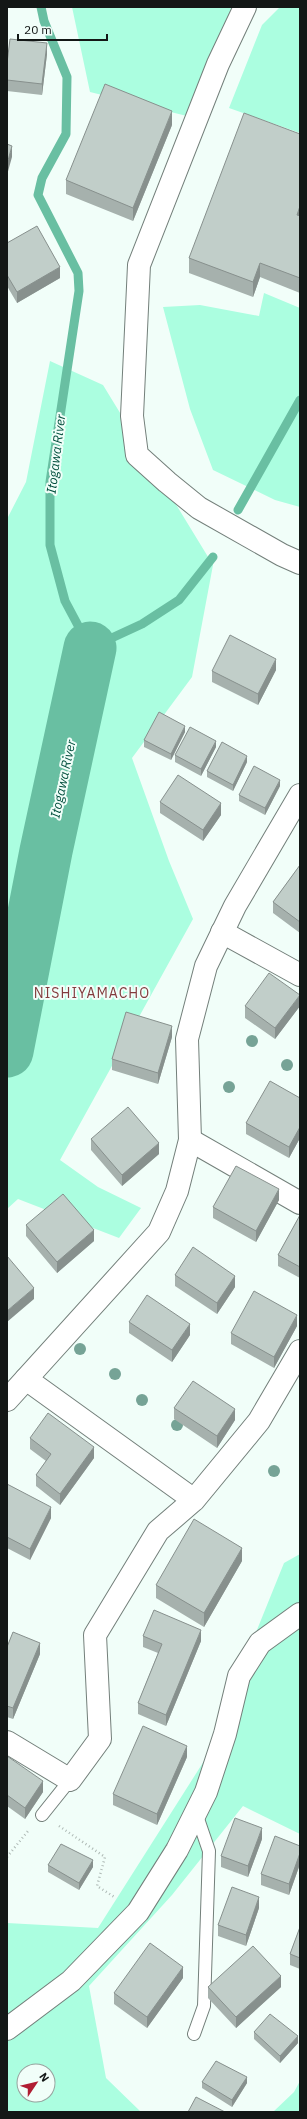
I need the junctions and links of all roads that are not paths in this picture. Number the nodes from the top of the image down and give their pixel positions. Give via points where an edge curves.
1 (245, 7) edge
2 (300, 563) edge
3 (300, 795) edge
4 (222, 932) junction
5 (300, 975) edge
6 (190, 1140) junction
7 (300, 1203) edge
8 (300, 1350) edge
9 (26, 1379) junction
10 (7, 1400) edge
11 (194, 1500) junction
12 (300, 1614) edge
13 (7, 1742) edge
14 (70, 1780) junction
15 (196, 1813) junction
16 (42, 1815) road end
17 (7, 2029) edge
18 (194, 2034) dead end

1 - 2 street via 218,64 139,265 132,416 137,455 167,482 199,508
3 - 4 street
4 - 5 street
4 - 6 street via 206,966 187,1039
6 - 7 street
6 - 9 street via 177,1191 159,1232
8 - 11 street via 259,1421
9 - 10 street
9 - 11 street
11 - 14 street via 158,1531 95,1635 100,1739
12 - 15 street via 260,1643 239,1676 206,1792
13 - 14 street
14 - 16 lane
15 - 17 street via 177,1850 138,1912 71,1981
15 - 18 lane via 209,1851 204,2006

